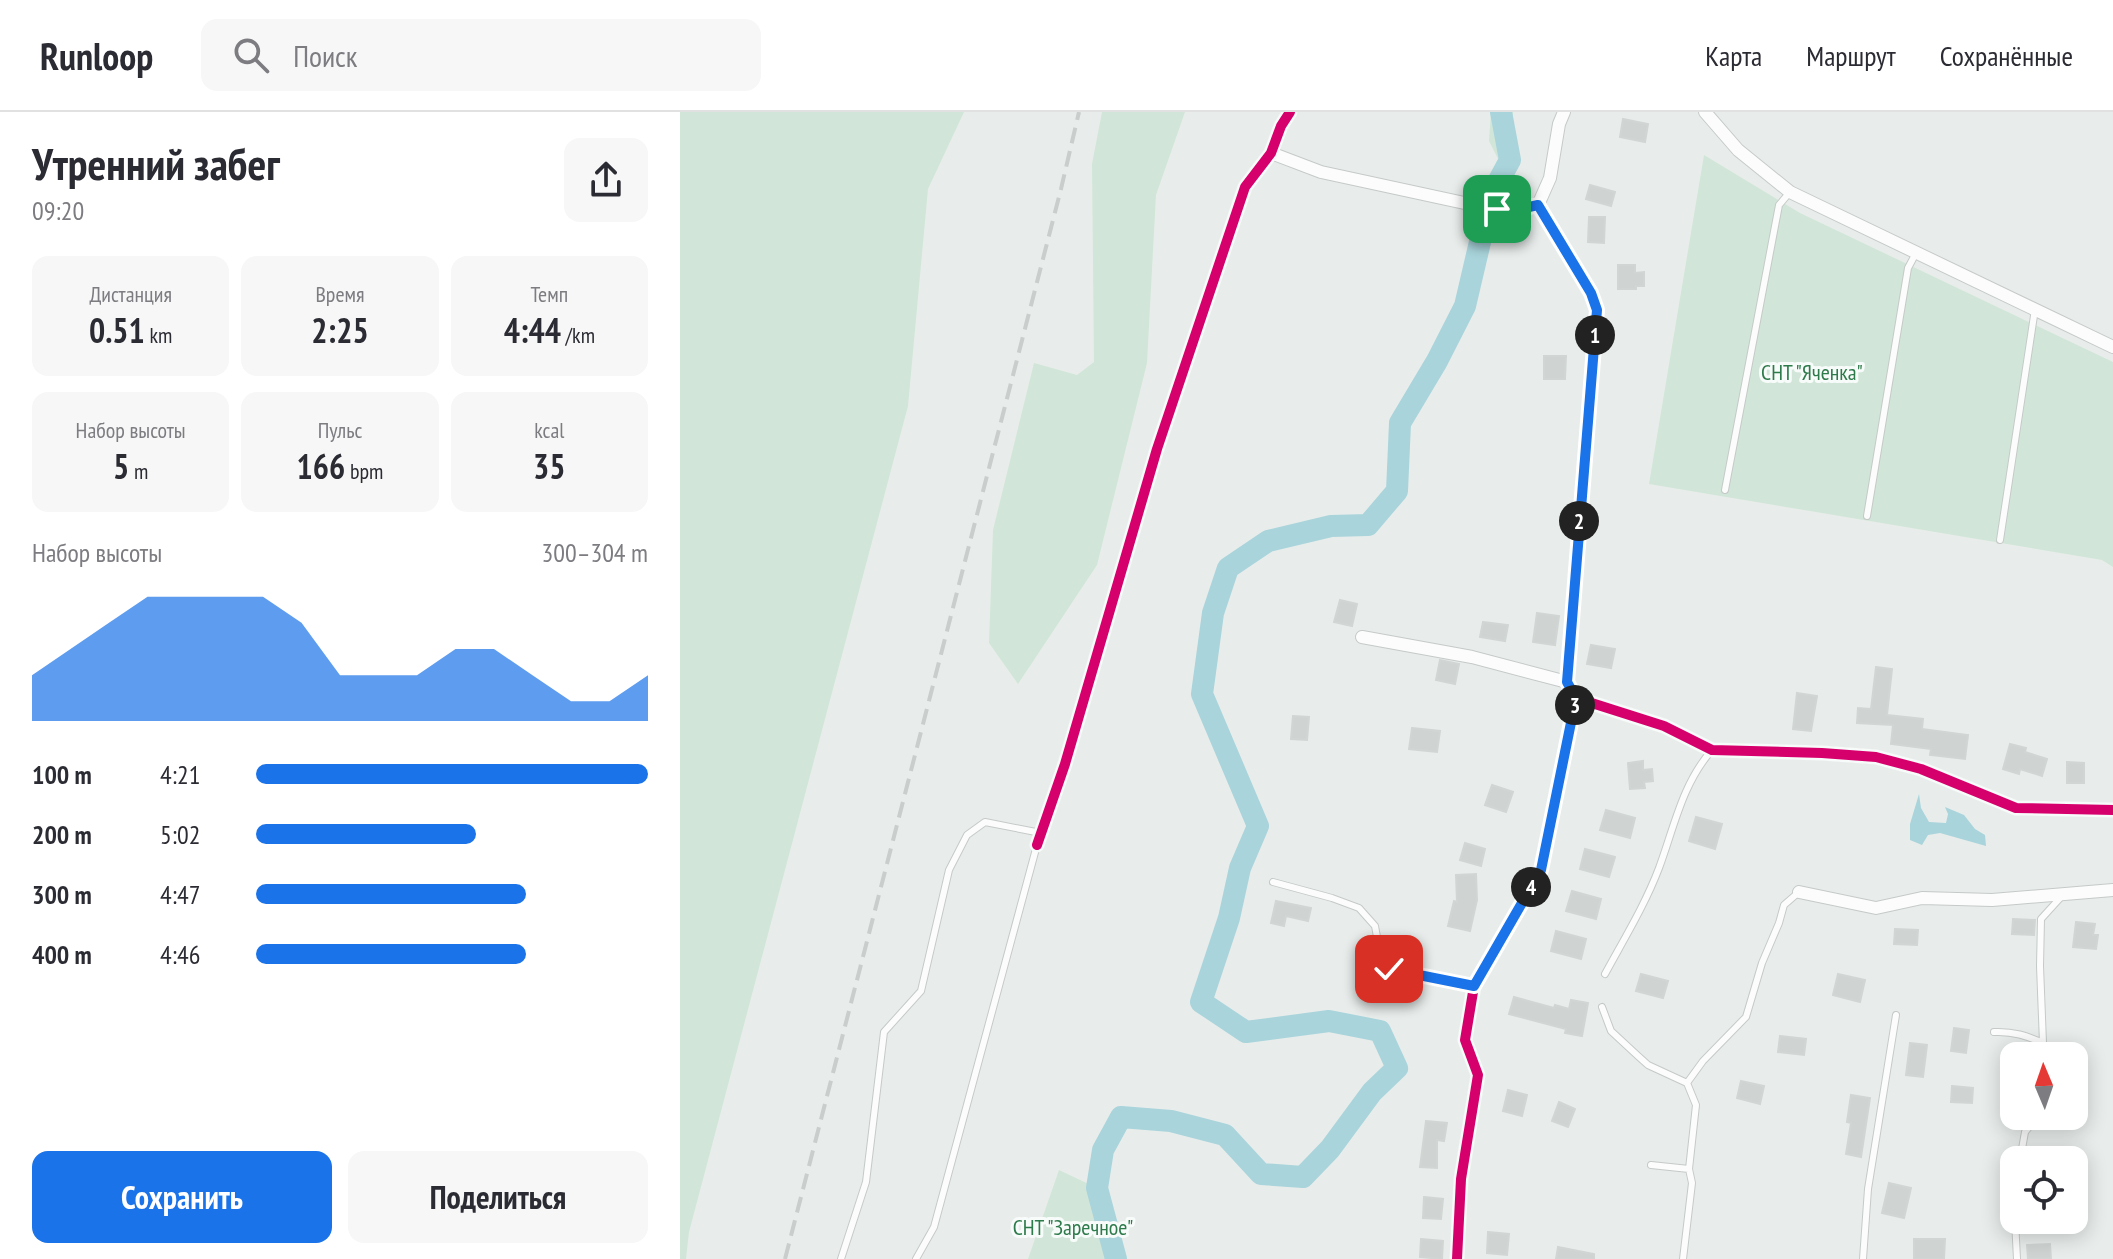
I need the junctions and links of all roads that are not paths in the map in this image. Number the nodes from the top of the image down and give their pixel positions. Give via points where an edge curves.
1 (1290, 112) edge
2 (1564, 112) edge
3 (1705, 112) edge
4 (1271, 153) junction
5 (1790, 192) junction
6 (1538, 205) junction
7 (1916, 253) junction
8 (2035, 309) junction
9 (2113, 347) edge
10 (1725, 490) dead end
11 (1867, 516) dead end
12 (2000, 540) dead end
13 (1362, 637) dead end
14 (1567, 682) junction
15 (1576, 698) junction
16 (1712, 750) junction
17 (2113, 810) edge
18 (1039, 839) junction
19 (1273, 882) dead end
20 (2113, 890) edge
21 (1799, 892) joint
22 (2063, 894) junction
23 (1605, 974) dead end
24 (1474, 986) junction
25 (1602, 1007) dead end
26 (1896, 1015) dead end
27 (1994, 1032) dead end
28 (2041, 1042) edge
29 (2043, 1042) edge
30 (1687, 1083) junction
31 (1651, 1165) dead end
32 (1689, 1169) junction
33 (2016, 1234) edge
34 (841, 1259) edge
35 (916, 1259) edge
36 (1457, 1259) edge
37 (1683, 1259) edge
38 (1863, 1259) edge
39 (2017, 1259) edge

1 - 4 street
2 - 6 street via 1550,178
3 - 5 street via 1738,150
4 - 6 street via 1321,172 1469,204 1516,210
4 - 18 street via 1245,187 1157,449
5 - 7 street
5 - 10 lane via 1779,205
6 - 14 street via 1597,310
7 - 8 street
7 - 11 lane via 1908,268
8 - 9 street
8 - 12 lane
13 - 14 street via 1472,657
14 - 15 street
15 - 16 street via 1664,726
15 - 24 street via 1541,870
16 - 17 street via 1876,757 1921,769 2016,808
16 - 23 lane via 1685,792 1644,903
18 - 34 lane via 985,822 967,835 949,870 921,991 884,1032 866,1182
18 - 35 lane via 934,1227
19 - 24 lane via 1359,908 1375,926 1389,969
20 - 22 street
21 - 22 street via 1876,908 1922,898
21 - 30 lane via 1784,905 1746,1017
22 - 29 lane via 2041,919
24 - 36 street via 1465,1040 1478,1075 1461,1179
25 - 30 lane via 1611,1031 1648,1065
26 - 38 lane via 1868,1189
27 - 28 lane
30 - 32 lane via 1696,1105
31 - 32 lane
32 - 37 lane
33 - 39 lane

